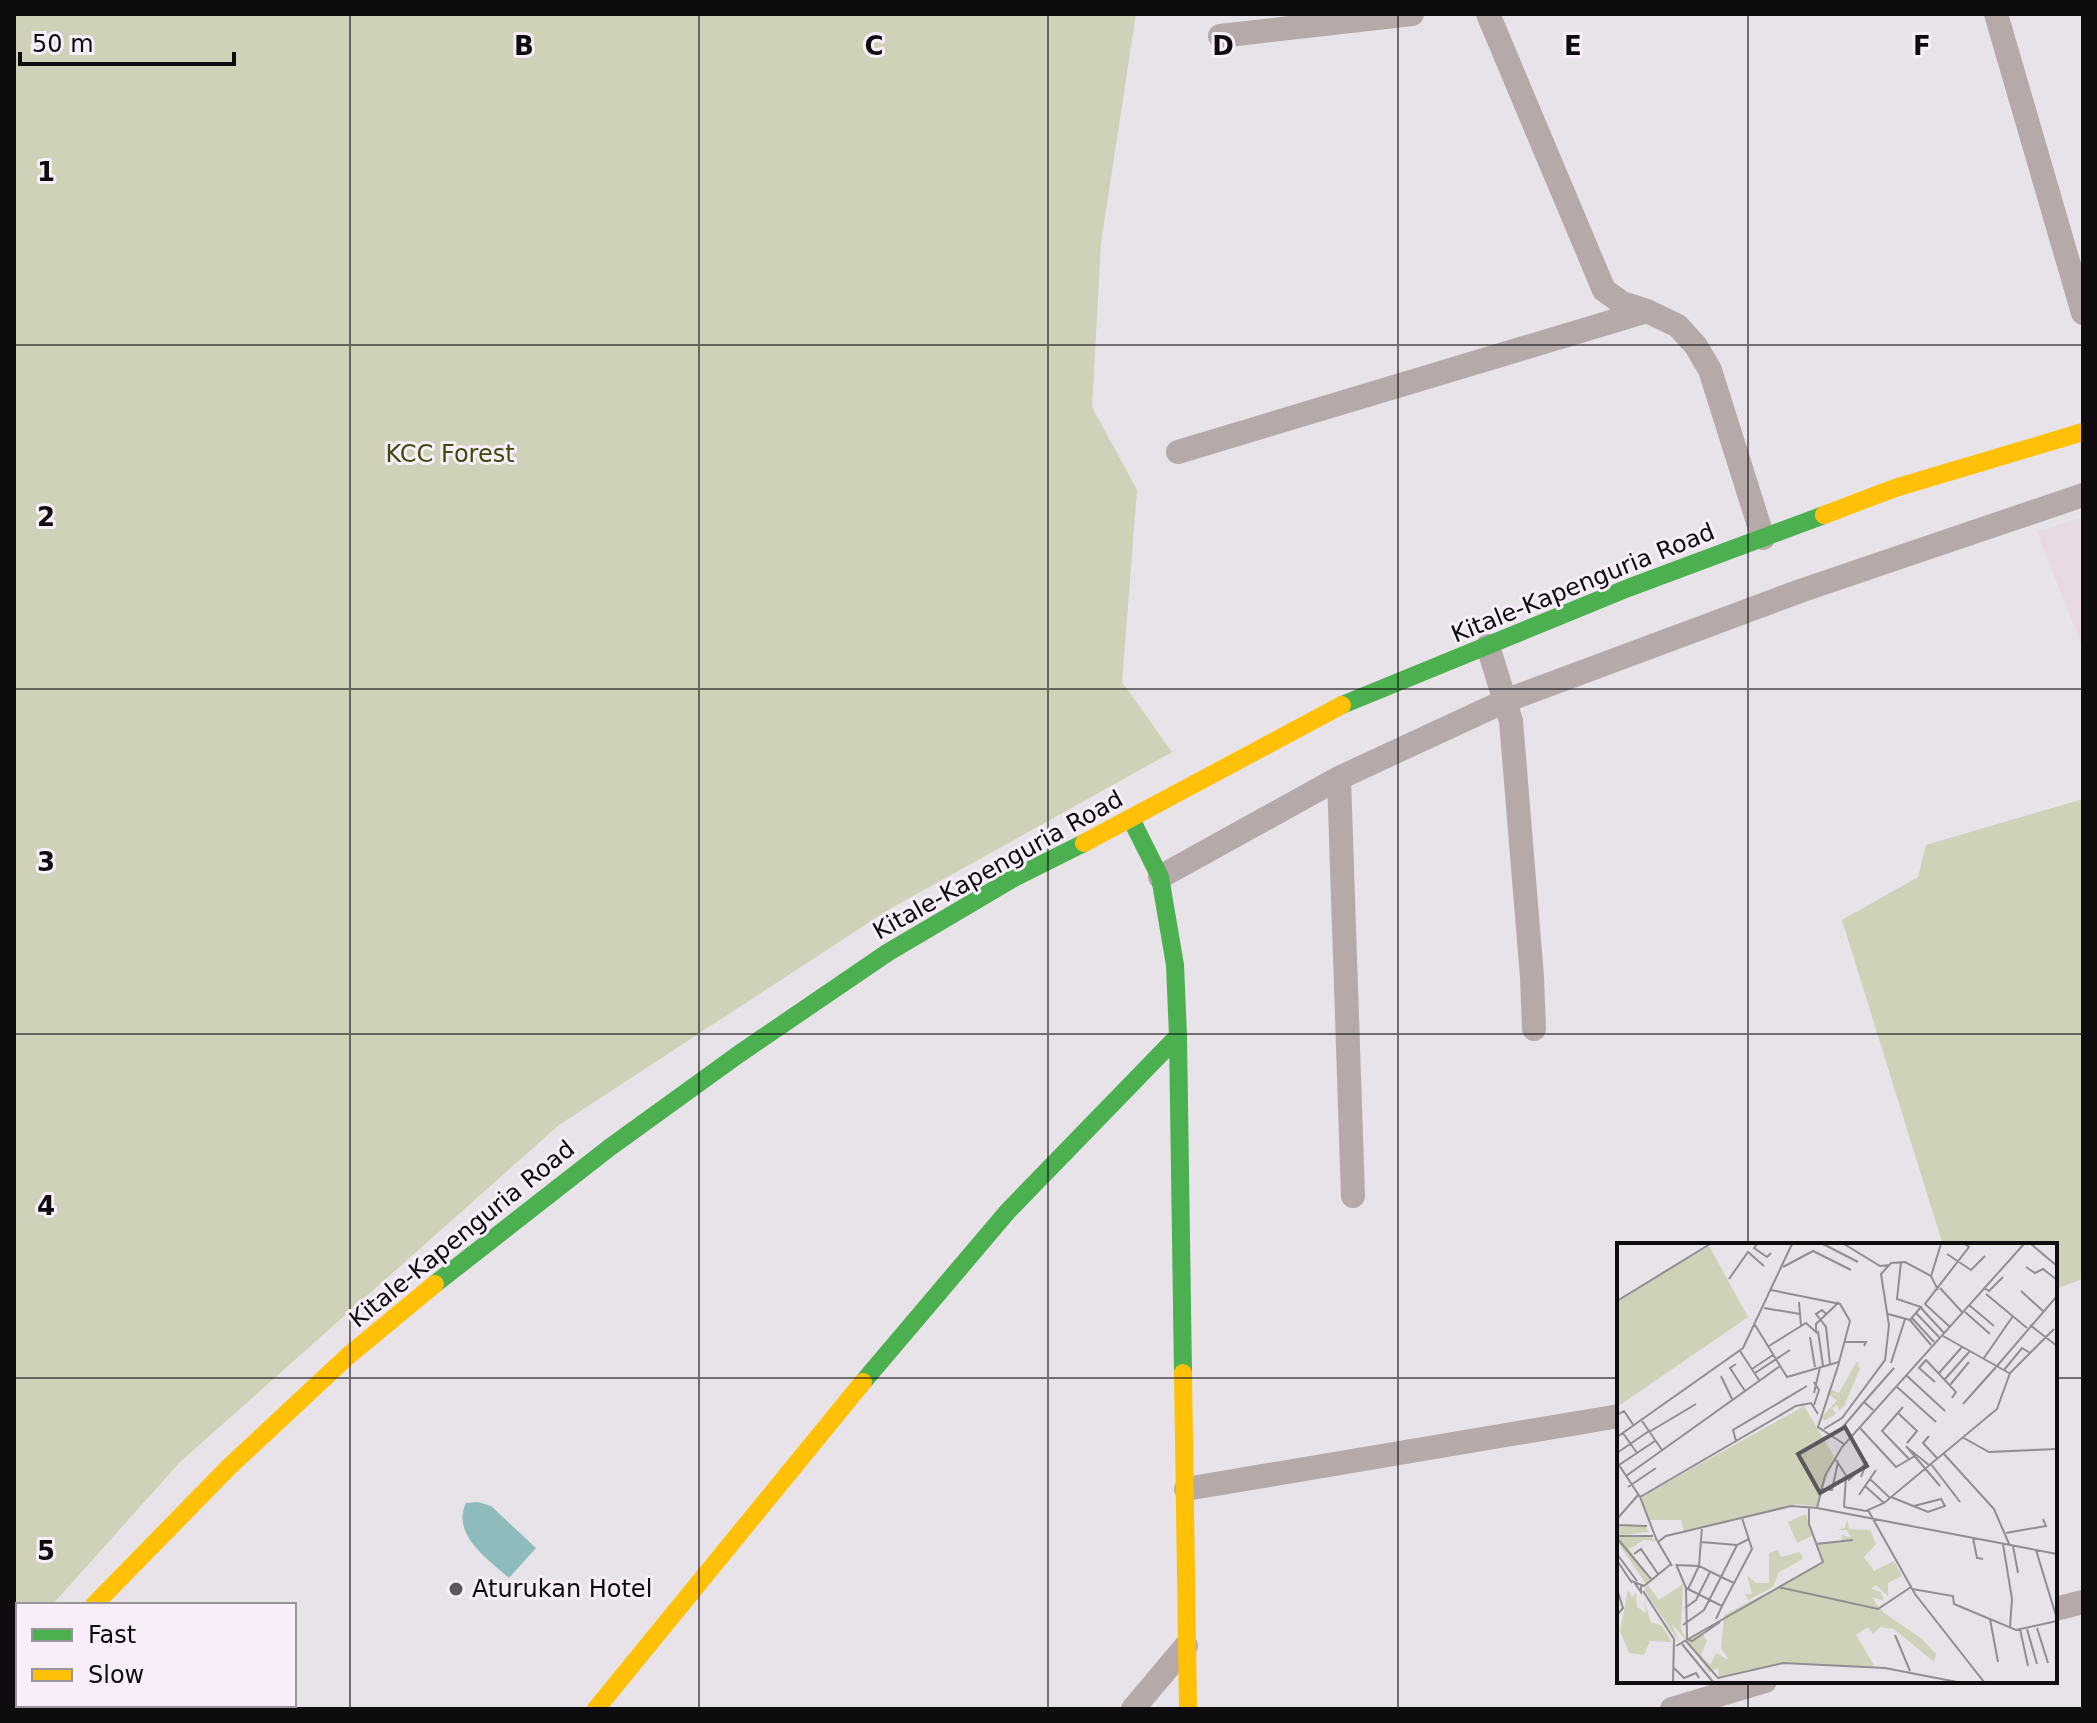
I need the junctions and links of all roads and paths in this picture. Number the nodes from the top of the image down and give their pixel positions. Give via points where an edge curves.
1 (1412, 14) edge
2 (1488, 14) edge
3 (1996, 14) edge
4 (1220, 36) dead end
5 (1647, 311) junction
6 (2083, 313) edge
7 (2083, 432) edge
8 (1178, 452) dead end
9 (2083, 495) edge
10 (1763, 538) junction
11 (1488, 646) junction
12 (1505, 701) junction
13 (1339, 778) junction
14 (1131, 819) junction
15 (1160, 877) junction
16 (1534, 1029) dead end
17 (1178, 1036) junction
18 (1353, 1196) dead end
19 (1617, 1416) edge
20 (1186, 1489) junction
21 (104, 1602) edge
22 (2083, 1602) edge
23 (2057, 1608) edge
24 (1186, 1646) junction
25 (1758, 1683) edge
26 (596, 1709) edge
27 (1133, 1709) edge
28 (1188, 1709) edge
29 (1672, 1709) edge

1 - 4 street
2 - 5 street via 1604,290
3 - 6 street
5 - 8 street
5 - 10 street via 1678,326 1710,370
7 - 10 main road, Kitale-Kapenguria Road via 1895,488
9 - 12 street via 1803,590
10 - 11 main road, Kitale-Kapenguria Road
11 - 12 street
11 - 14 main road, Kitale-Kapenguria Road via 1332,709
12 - 13 street
12 - 16 street via 1513,736
13 - 15 street
13 - 18 street
14 - 15 main road
14 - 21 main road, Kitale-Kapenguria Road via 1014,878 887,953 609,1148 348,1356 229,1467
15 - 17 main road via 1175,965
17 - 20 main road
17 - 26 main road via 1008,1211
19 - 20 street
20 - 24 main road
22 - 23 street
24 - 27 street
24 - 28 main road
25 - 29 street

